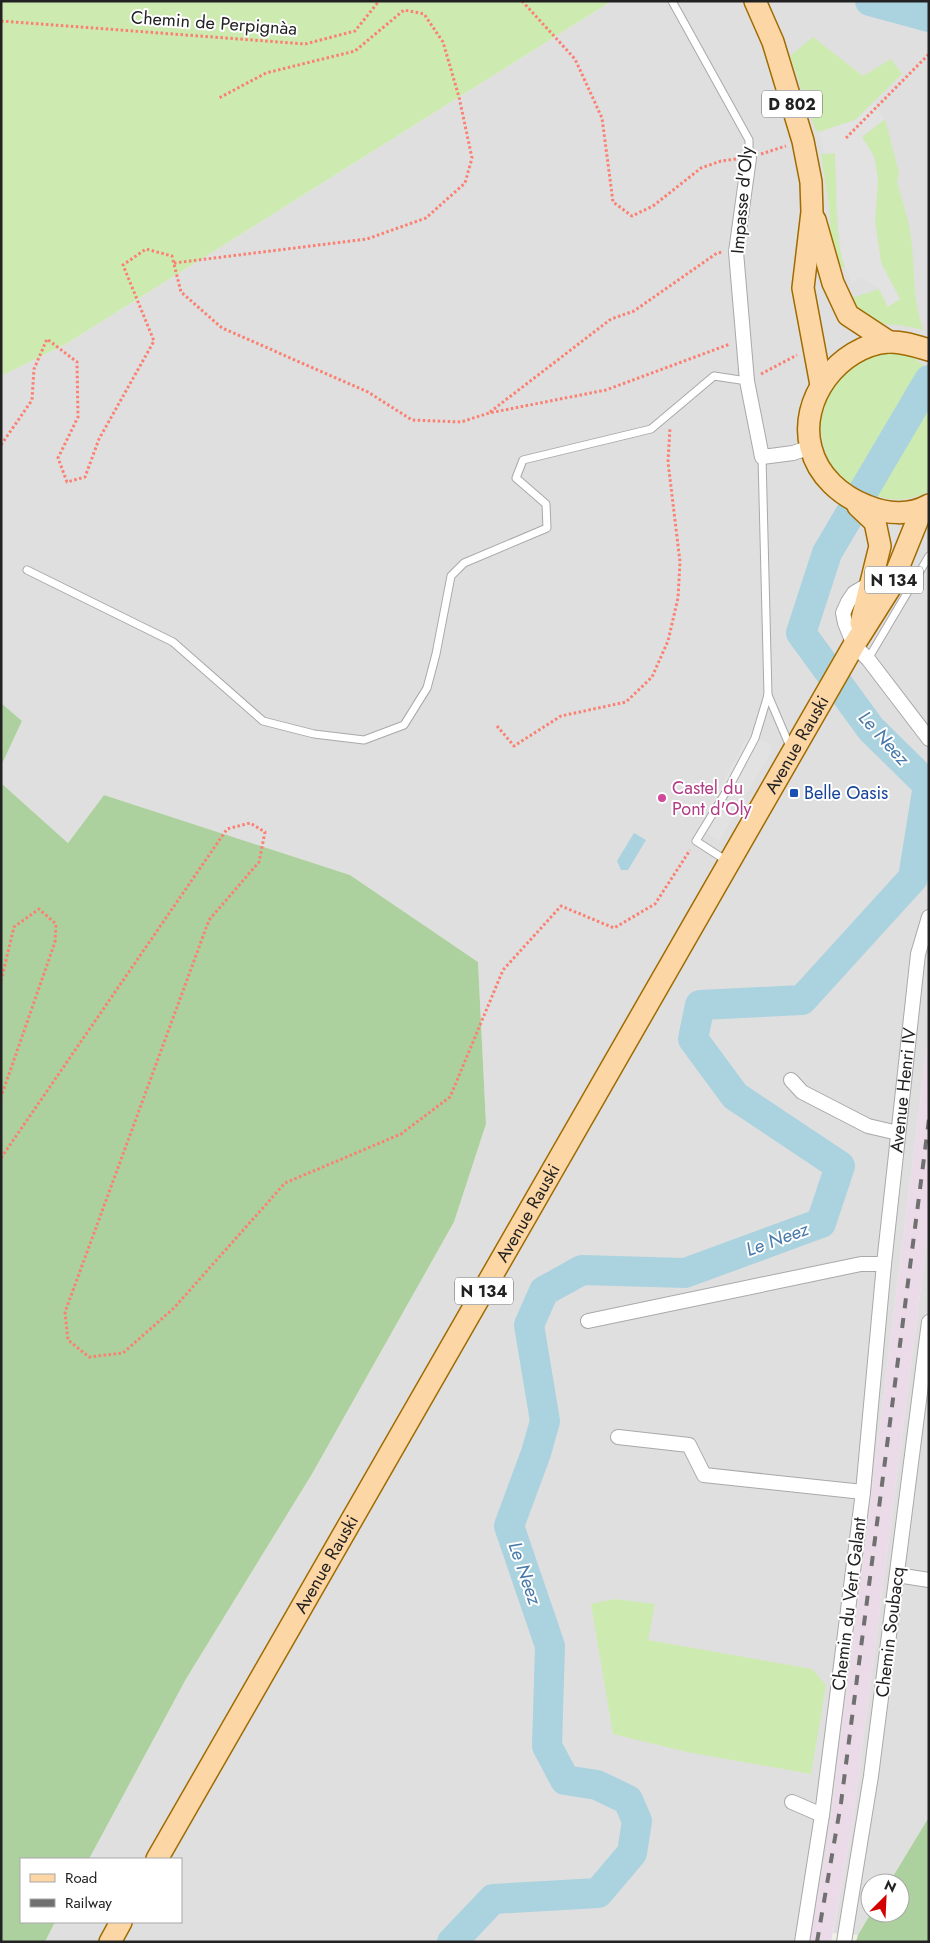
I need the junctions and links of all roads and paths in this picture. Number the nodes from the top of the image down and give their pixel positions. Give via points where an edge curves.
1 (379, 1) edge
2 (522, 1) edge
3 (672, 1) edge
4 (755, 1) edge
5 (1, 21) edge
6 (929, 54) edge
7 (220, 98) dead end
8 (846, 138) dead end
9 (803, 141) junction
10 (749, 158) junction
11 (812, 212) junction
12 (736, 252) junction
13 (174, 263) junction
14 (742, 339) junction
15 (889, 342) junction
16 (815, 346) junction
17 (921, 347) edge
18 (747, 381) junction
19 (821, 384) junction
20 (680, 404) junction
21 (489, 413) junction
22 (1, 444) edge
23 (811, 447) junction
24 (762, 457) junction
25 (850, 499) junction
26 (919, 509) edge
27 (929, 556) edge
28 (26, 570) dead end
29 (884, 630) junction
30 (856, 655) junction
31 (768, 695) junction
32 (497, 726) dead end
33 (929, 738) edge
34 (793, 754) junction
35 (696, 841) junction
36 (730, 863) junction
37 (929, 917) edge
38 (1, 981) edge
39 (791, 1080) dead end
40 (1, 1097) edge
41 (898, 1133) junction
42 (1, 1158) edge
43 (884, 1264) junction
44 (588, 1321) dead end
45 (929, 1322) edge
46 (926, 1358) edge
47 (618, 1437) dead end
48 (863, 1492) junction
49 (897, 1575) junction
50 (929, 1580) edge
51 (792, 1802) dead end
52 (822, 1815) junction
53 (158, 1858) edge
54 (121, 1923) edge
55 (110, 1942) edge
56 (802, 1942) edge
57 (844, 1942) edge

1 - 5 path, Chemin de Perpignàa via 355,32 305,44
2 - 10 path via 575,59 602,118 613,202 632,216 653,206 701,168 721,161
3 - 10 lane, Impasse d'Oly via 750,140
4 - 9 main road, D 802 via 773,42
6 - 8 path
7 - 13 path via 266,73 354,51 404,10 424,14 443,42 472,158 465,183 426,218 367,239
9 - 10 path
9 - 11 main road, D 802 via 811,182
10 - 12 street, Impasse d'Oly
11 - 15 main road, D 802 via 833,283 848,315
11 - 16 main road, D 802 via 803,288
12 - 14 street, Impasse d'Oly
12 - 21 path via 717,253 634,311 611,319
13 - 21 path via 182,292 222,328 368,392 412,420 461,422
13 - 22 path via 172,256 146,249 123,266 154,341 99,439 85,477 67,482 58,458 78,417 77,362 47,339 34,369 32,400
14 - 18 street, Impasse d'Oly
14 - 21 path via 606,390
15 - 17 main road
15 - 19 main road via 867,346 848,356
16 - 18 path
16 - 19 main road, D 802
18 - 20 lane via 714,376
18 - 24 street, Impasse d'Oly
19 - 23 main road via 808,430
20 - 28 lane via 651,430 523,460 516,478 546,504 547,528 464,563 451,576 426,688 404,726 364,740 314,734 263,721 174,642
20 - 32 path via 670,428 668,462 680,562 678,598 668,641 652,677 626,702 561,716 514,746
23 - 24 street
23 - 25 main road via 824,474
24 - 31 lane
25 - 26 main road via 880,512
25 - 30 main road, Avenue Rauski / N 134 via 875,522 880,546
26 - 30 main road, Avenue Rauski / N 134 via 890,588
27 - 29 lane
29 - 30 lane
29 - 30 lane
30 - 33 street
30 - 34 main road, Avenue Rauski / N 134
31 - 34 lane
31 - 35 lane via 755,738
34 - 36 main road, Avenue Rauski / N 134
35 - 36 lane
35 - 42 path via 655,904 614,928 561,906 504,970 450,1097 401,1134 285,1183 174,1308 123,1353 89,1357 68,1340 65,1312 209,920 258,862 265,832 250,823 227,829
36 - 53 main road, Avenue Rauski / N 134
37 - 41 street, Avenue Henri IV via 918,954
38 - 40 path via 14,927 39,909 56,924 55,942
39 - 41 street via 802,1092 868,1126
41 - 43 street, Avenue Henri IV
43 - 44 street via 860,1264
43 - 48 street, Chemin du Vert Galant
45 - 46 street, Chemin Soubacq
46 - 49 street, Chemin Soubacq
47 - 48 street via 689,1445 704,1475
48 - 52 street, Chemin du Vert Galant
49 - 50 street
49 - 57 street, Chemin Soubacq via 871,1776
51 - 52 street
52 - 56 street, Chemin du Vert Galant
54 - 55 main road

